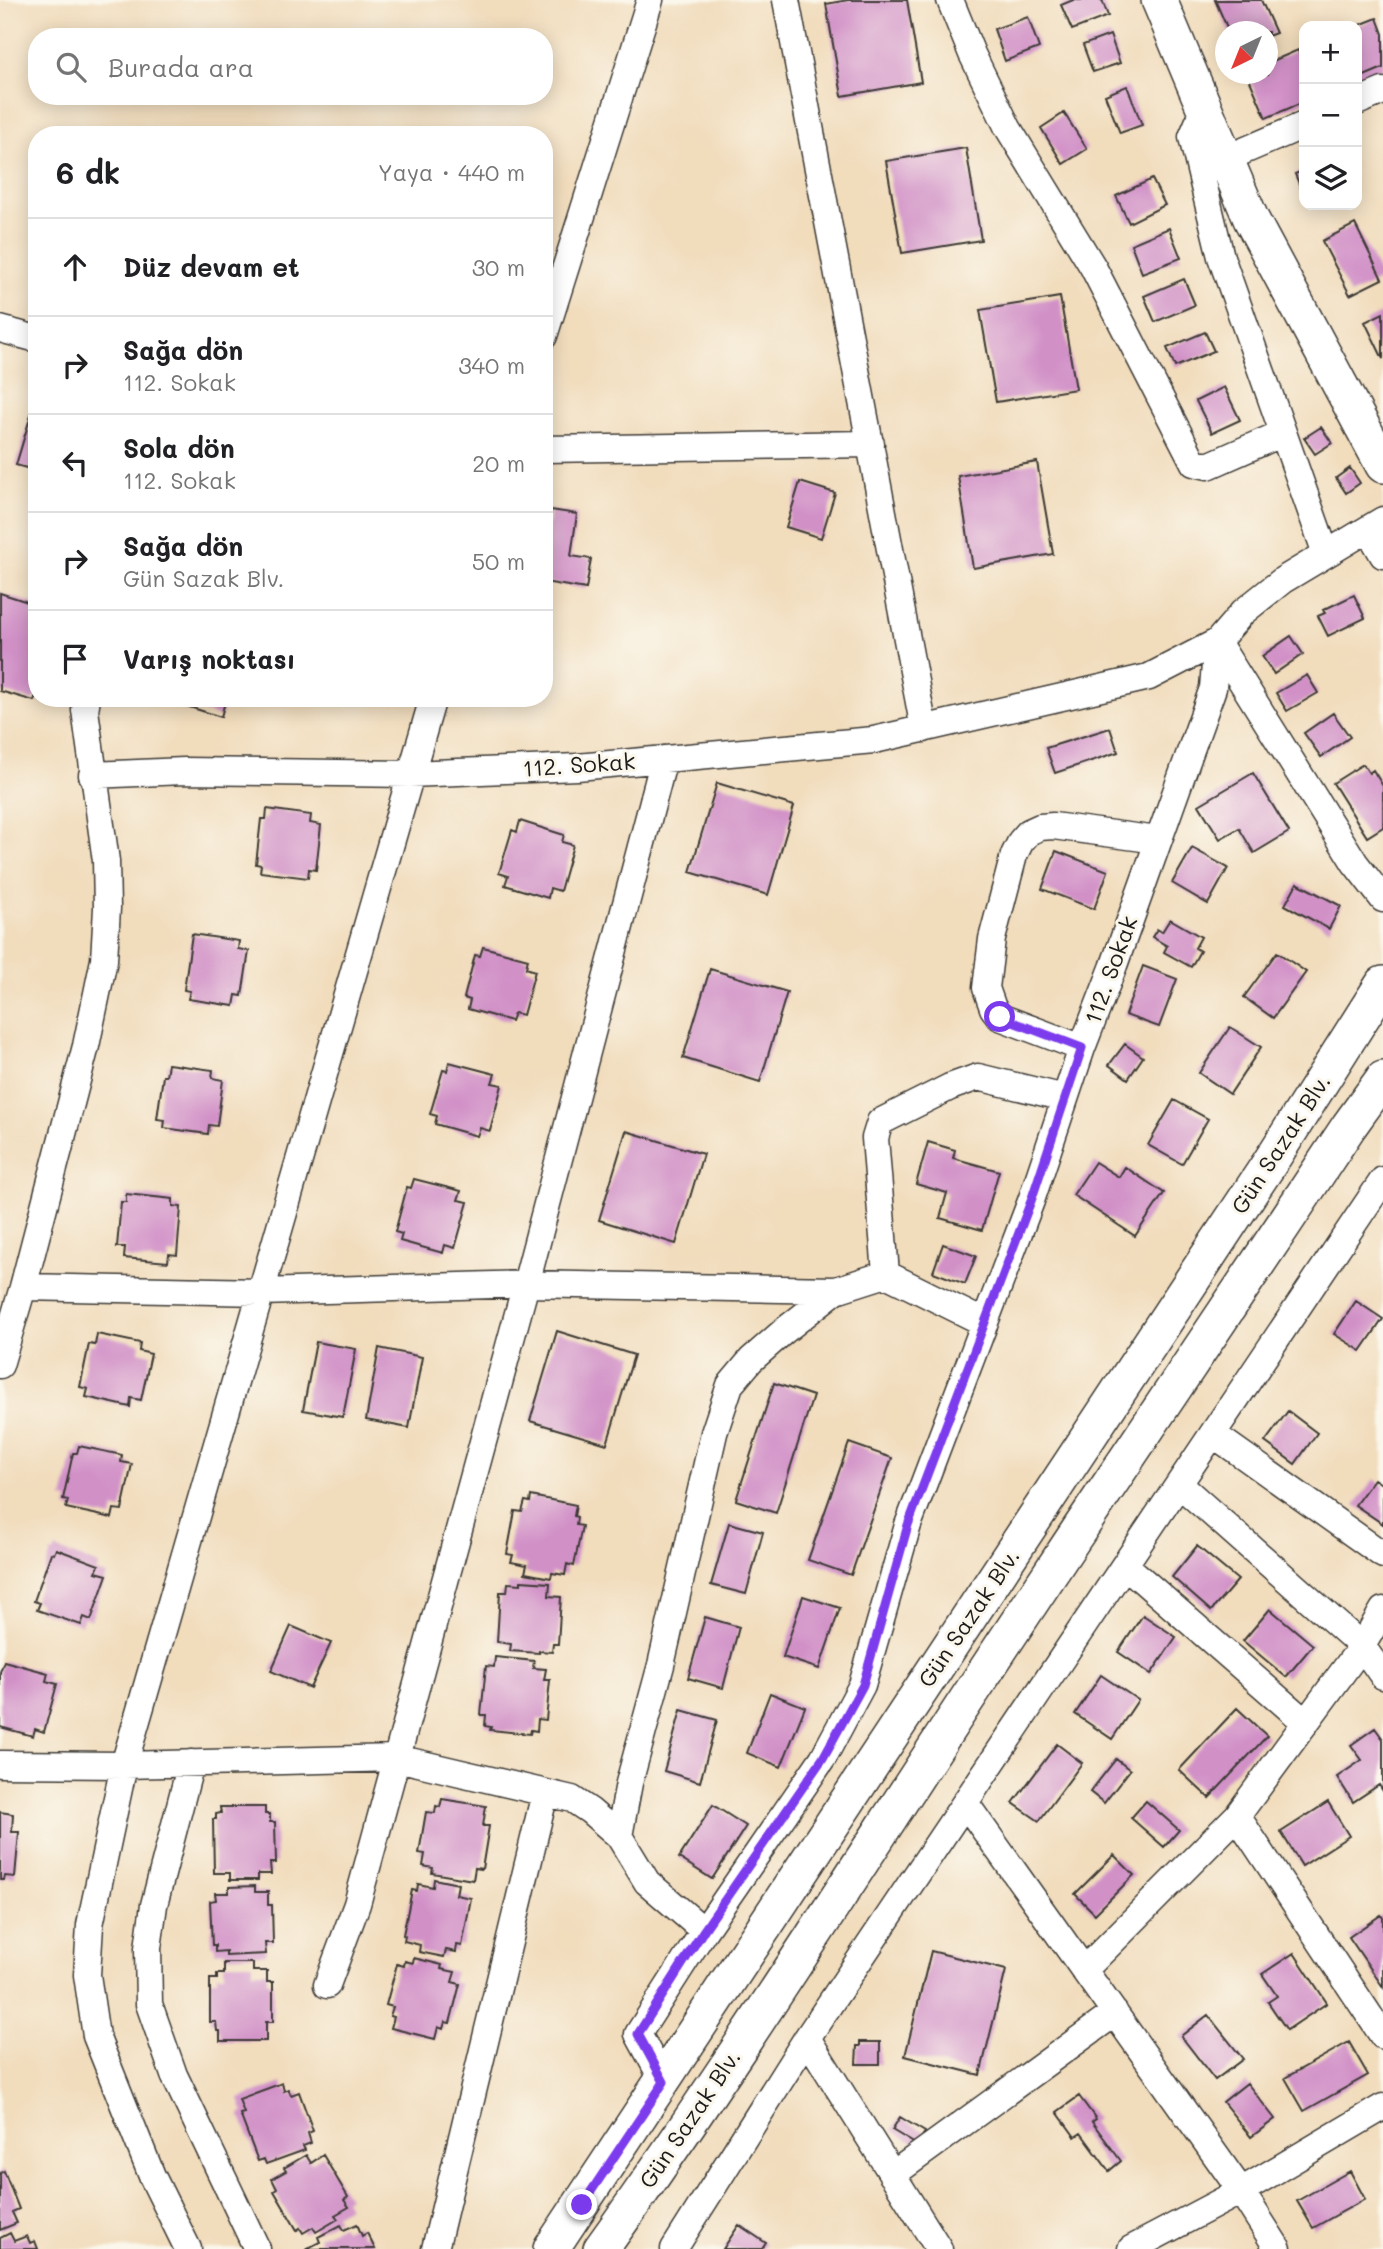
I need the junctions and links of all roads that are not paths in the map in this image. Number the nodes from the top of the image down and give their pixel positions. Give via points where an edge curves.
1 (650, 0) edge
2 (786, 0) edge
3 (950, 0) edge
4 (1159, 0) edge
5 (1383, 90) edge
6 (1362, 100) edge
7 (1206, 114) junction
8 (1299, 127) edge
9 (1225, 159) junction
10 (553, 307) edge
11 (0, 329) edge
12 (28, 337) edge
13 (1283, 433) junction
14 (871, 444) junction
15 (553, 449) edge
16 (1383, 465) edge
17 (1375, 525) edge
18 (1326, 554) junction
19 (1383, 555) edge
20 (1217, 642) junction
21 (86, 707) edge
22 (429, 707) edge
23 (924, 729) junction
24 (664, 759) junction
25 (410, 774) junction
26 (92, 775) junction
27 (1158, 840) junction
28 (1383, 899) edge
29 (1383, 984) edge
30 (1082, 1048) junction
31 (1383, 1079) edge
32 (1065, 1098) junction
33 (1383, 1181) edge
34 (887, 1274) junction
35 (526, 1284) junction
36 (23, 1287) junction
37 (836, 1290) junction
38 (261, 1292) junction
39 (985, 1323) junction
40 (0, 1365) edge
41 (1213, 1434) junction
42 (1179, 1484) junction
43 (1383, 1555) edge
44 (1125, 1565) junction
45 (1383, 1610) edge
46 (1362, 1646) junction
47 (1383, 1676) edge
48 (1306, 1723) junction
49 (397, 1758) junction
50 (191, 1763) junction
51 (0, 1764) edge
52 (124, 1765) junction
53 (545, 1793) junction
54 (966, 1804) junction
55 (1237, 1816) junction
56 (619, 1836) junction
57 (704, 1930) junction
58 (1084, 1970) junction
59 (327, 1985) dead end
60 (1115, 2013) junction
61 (1383, 2036) edge
62 (807, 2038) junction
63 (664, 2082) junction
64 (1383, 2107) edge
65 (892, 2175) junction
66 (1241, 2191) junction
67 (188, 2249) edge
68 (257, 2249) edge
69 (435, 2249) edge
70 (551, 2249) edge
71 (601, 2249) edge
72 (674, 2249) edge
73 (939, 2249) edge
74 (1130, 2249) edge
75 (1278, 2249) edge

1 - 10 street
2 - 14 street
3 - 13 street via 1008,128 1093,267 1194,463 1208,466
4 - 7 main road
5 - 6 street
7 - 9 main road
7 - 13 street via 1192,137 1195,150 1221,257
8 - 9 street
9 - 16 main road via 1251,219
11 - 12 street
13 - 18 street
14 - 15 street
14 - 23 street
17 - 18 street, 112. Sokak
17 - 19 street
18 - 20 street, 112. Sokak via 1243,612
20 - 23 street, 112. Sokak via 1149,677
20 - 27 street, 112. Sokak via 1213,688
20 - 28 street via 1355,863
21 - 26 street
22 - 25 street
23 - 24 street, 112. Sokak via 874,740
24 - 25 street, 112. Sokak
24 - 35 street
25 - 26 street, 112. Sokak via 184,771
25 - 38 street
26 - 36 street via 106,861 104,960
27 - 30 street, 112. Sokak
27 - 30 street via 1040,827 1029,832 1014,855 992,939 988,1000 1000,1017
29 - 63 main road, Gün Sazak Blv.
30 - 32 street, 112. Sokak
31 - 71 main road, Gün Sazak Blv.
32 - 34 street via 978,1077 880,1122 874,1138
32 - 39 street, 112. Sokak
33 - 41 street
34 - 37 street
34 - 39 street
35 - 37 street
35 - 38 street
35 - 49 street
36 - 38 street
36 - 40 street
37 - 56 street via 760,1353 730,1385 714,1433
38 - 52 street
39 - 57 street, 112. Sokak via 908,1525 863,1685 823,1758
41 - 42 street
41 - 43 street
42 - 44 street
42 - 46 street
44 - 48 street
44 - 54 street
45 - 46 street
46 - 47 street
46 - 48 street
48 - 55 street
49 - 50 street
49 - 53 street
49 - 59 street via 357,1904
50 - 52 street
50 - 68 street via 154,1905 148,1948 149,2004 174,2075
51 - 52 street
52 - 67 street via 90,1925 87,1975 96,2036 152,2176
53 - 56 street via 572,1799
53 - 69 street
54 - 58 street
54 - 62 street
55 - 58 street
55 - 61 street
56 - 57 street via 647,1882
57 - 63 street, 112. Sokak via 638,2034
58 - 60 street
60 - 65 street
60 - 66 street
62 - 65 street
62 - 72 street
63 - 70 main road, Gün Sazak Blv.
64 - 66 street
65 - 73 street
66 - 74 street
66 - 75 street

